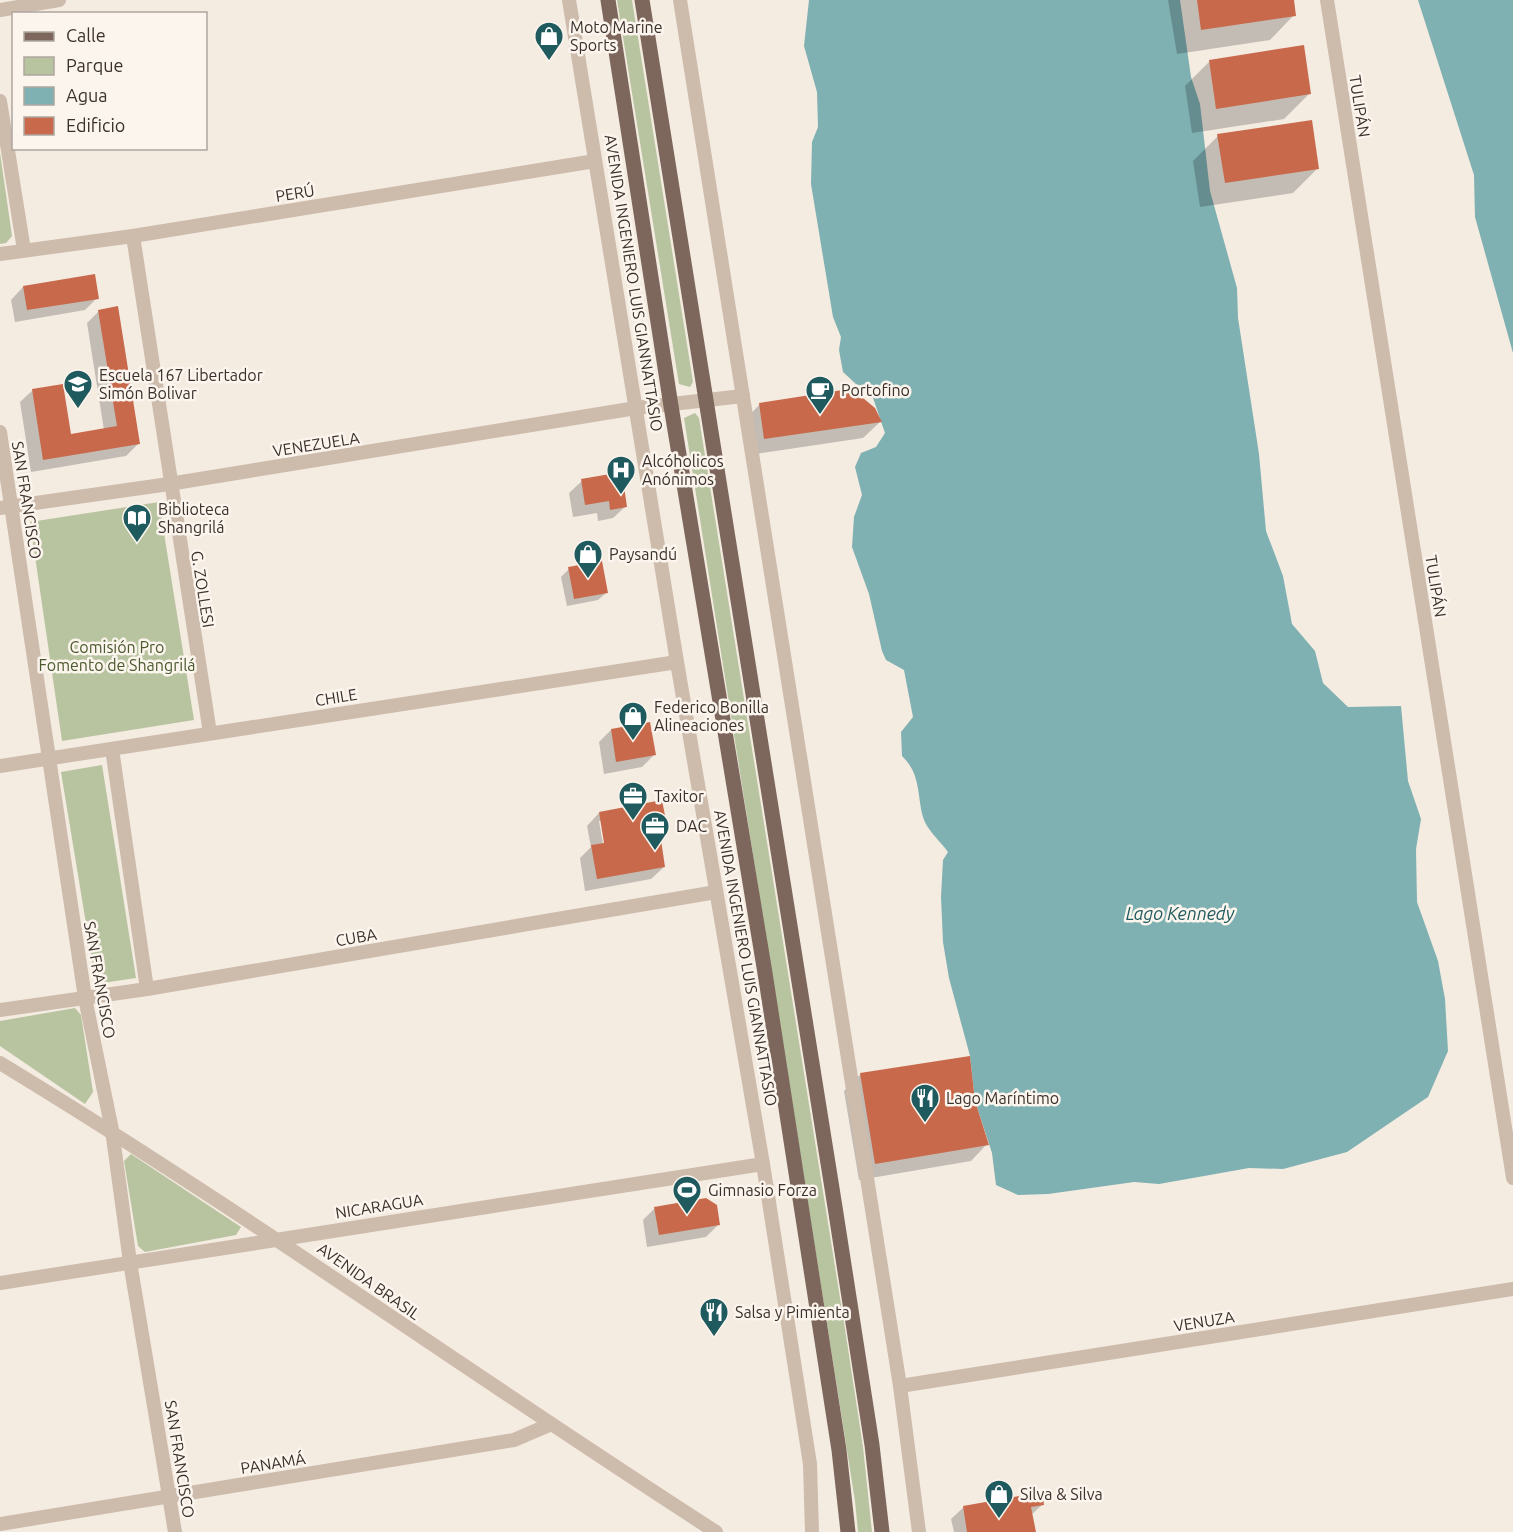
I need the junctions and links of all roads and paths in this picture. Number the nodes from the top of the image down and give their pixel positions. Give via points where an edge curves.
1 (59, 0) edge
2 (569, 0) edge
3 (609, 0) edge
4 (642, 0) edge
5 (680, 0) edge
6 (1326, 0) edge
7 (0, 10) edge
8 (0, 101) edge
9 (595, 161) junction
10 (133, 236) junction
11 (24, 250) junction
12 (0, 254) edge
13 (743, 396) junction
14 (705, 400) junction
15 (670, 405) junction
16 (636, 408) junction
17 (0, 432) edge
18 (169, 484) junction
19 (6, 507) edge
20 (677, 662) junction
21 (210, 733) junction
22 (112, 749) junction
23 (48, 758) junction
24 (0, 766) edge
25 (716, 892) junction
26 (147, 989) junction
27 (85, 998) junction
28 (0, 1010) edge
29 (0, 1063) edge
30 (112, 1130) junction
31 (763, 1164) junction
32 (1513, 1178) edge
33 (278, 1238) junction
34 (130, 1262) junction
35 (0, 1283) edge
36 (1513, 1289) edge
37 (900, 1386) junction
38 (549, 1425) junction
39 (170, 1496) junction
40 (0, 1524) edge
41 (175, 1532) edge
42 (716, 1532) edge
43 (812, 1532) edge
44 (848, 1532) edge
45 (882, 1532) edge
46 (919, 1532) edge

1 - 7 street
2 - 9 street, AVENIDA INGENIERO LUIS GIANNATTASIO
3 - 15 main road, AVENIDA INGENIERO LUIS GIANNATTASIO
4 - 14 main road
5 - 13 street
6 - 32 street, TULIPÁN
8 - 11 street
9 - 10 street, PERÚ
9 - 16 street, AVENIDA INGENIERO LUIS GIANNATTASIO
10 - 11 street, PERÚ
10 - 18 street, G. ZOLLESI
11 - 12 street, PERÚ
13 - 14 street, VENEZUELA
13 - 37 street
14 - 15 street, VENEZUELA
14 - 45 main road via 835,1207
15 - 16 street, VENEZUELA
15 - 44 main road, AVENIDA INGENIERO LUIS GIANNATTASIO via 765,973 839,1450
16 - 18 street, VENEZUELA
16 - 20 street, AVENIDA INGENIERO LUIS GIANNATTASIO
17 - 19 street, SAN FRANCISCO
18 - 19 street, VENEZUELA
18 - 21 street, G. ZOLLESI
19 - 23 street, SAN FRANCISCO
20 - 21 street, CHILE
20 - 25 street, AVENIDA INGENIERO LUIS GIANNATTASIO
21 - 22 street, CHILE
22 - 23 street, CHILE
22 - 26 street
23 - 24 street, CHILE
23 - 27 street, SAN FRANCISCO
25 - 26 street, CUBA
25 - 31 street, AVENIDA INGENIERO LUIS GIANNATTASIO
26 - 27 street, CUBA
27 - 28 street, CUBA
27 - 30 street, SAN FRANCISCO
29 - 30 street, AVENIDA BRASIL
30 - 33 street, AVENIDA BRASIL
30 - 34 street, SAN FRANCISCO
31 - 33 street, NICARAGUA
31 - 43 street, AVENIDA INGENIERO LUIS GIANNATTASIO via 810,1464
33 - 34 street, NICARAGUA
33 - 38 street, AVENIDA BRASIL
34 - 35 street, NICARAGUA
34 - 39 street, SAN FRANCISCO
36 - 37 street, VENUZA
37 - 46 street
38 - 39 street, PANAMÁ via 514,1440
38 - 42 street, AVENIDA BRASIL
39 - 40 street, PANAMÁ
39 - 41 street, SAN FRANCISCO

